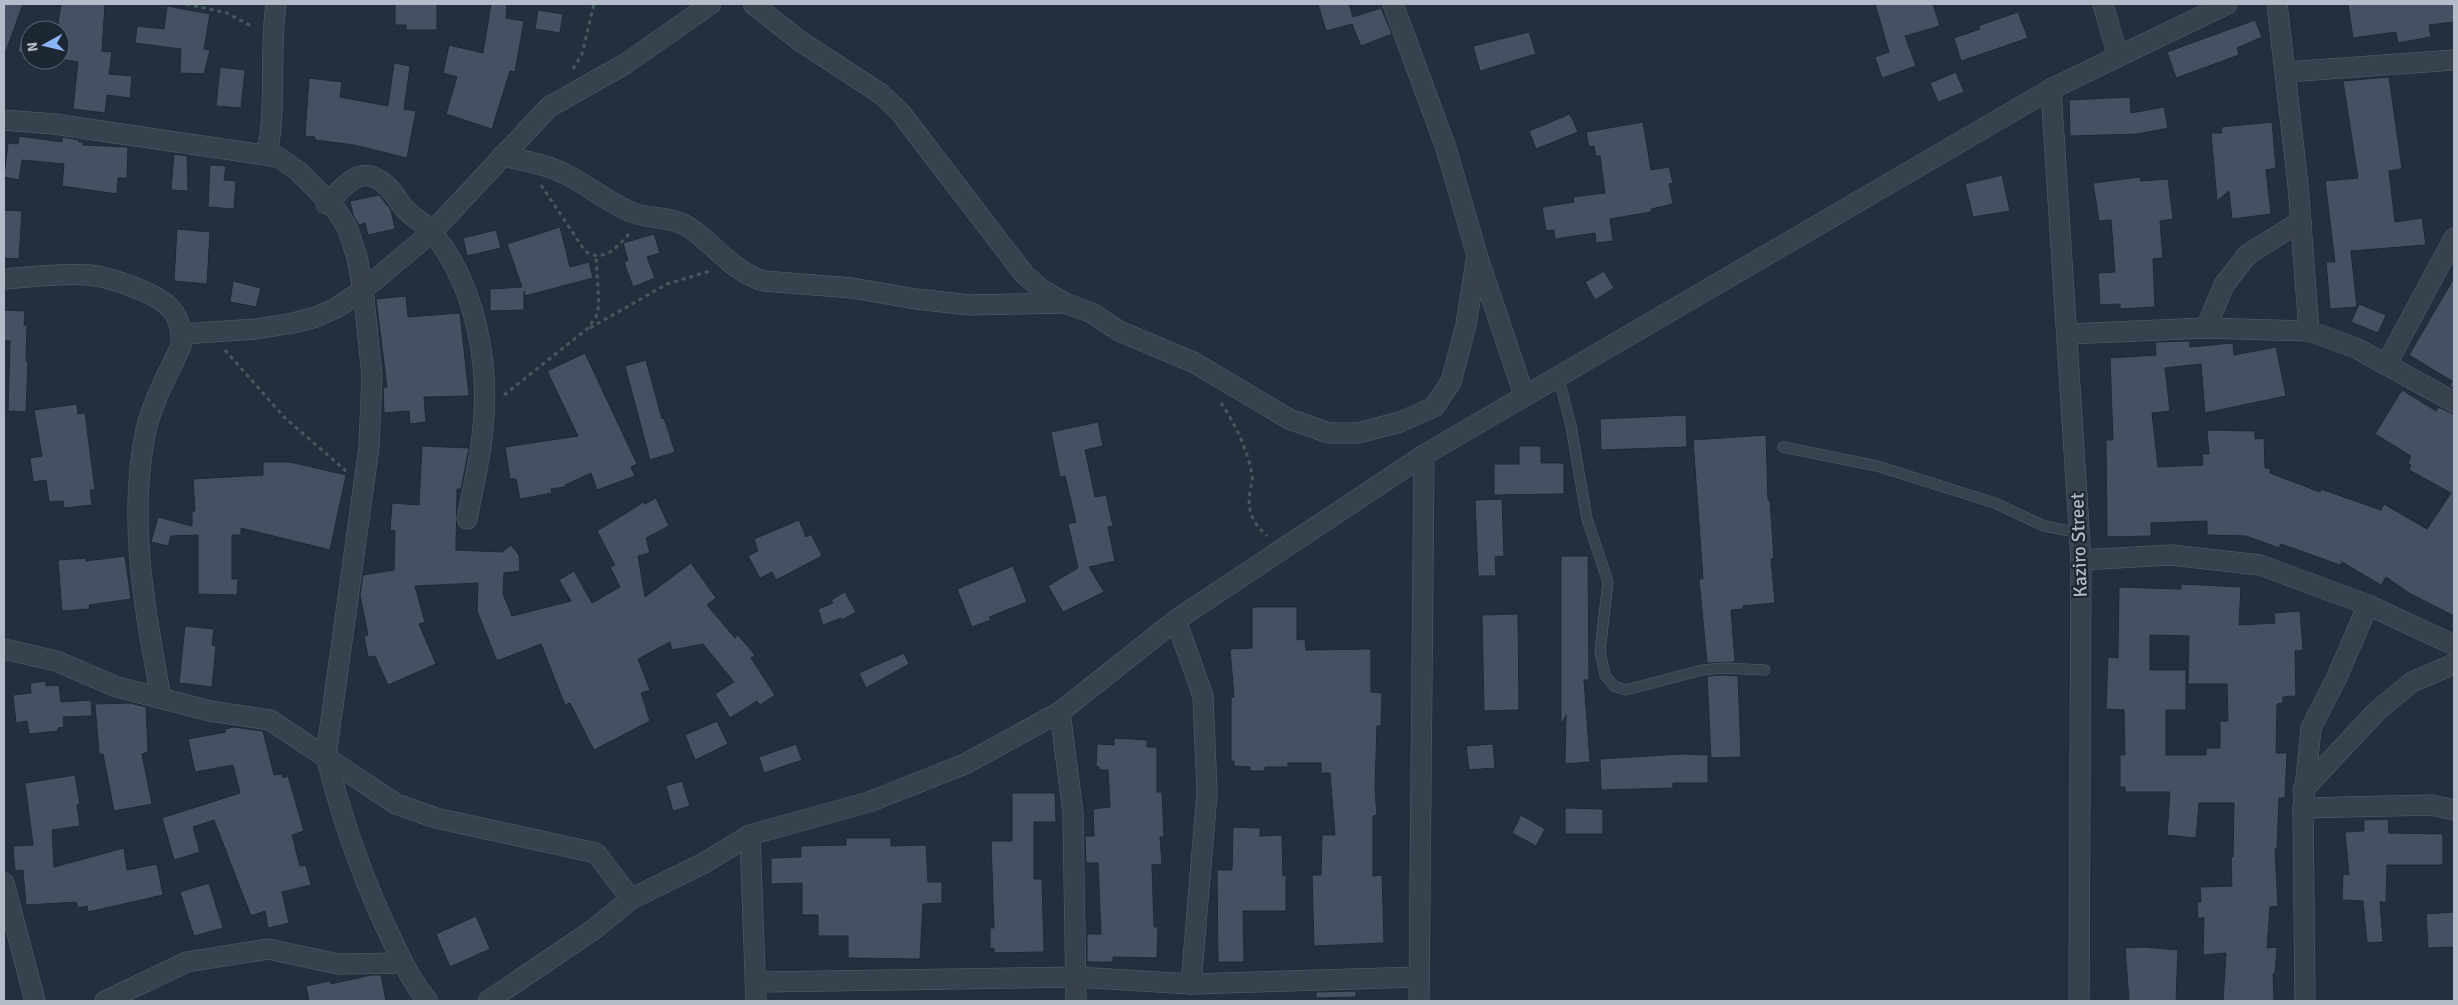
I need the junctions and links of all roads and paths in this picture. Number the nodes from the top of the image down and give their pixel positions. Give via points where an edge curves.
1 (186, 4) edge
2 (276, 4) edge
3 (594, 4) edge
4 (711, 4) edge
5 (753, 4) edge
6 (1393, 4) edge
7 (2102, 4) edge
8 (2226, 4) edge
9 (2277, 4) edge
10 (272, 36) junction
11 (2118, 57) junction
12 (2454, 60) edge
13 (2286, 72) junction
14 (2051, 89) junction
15 (559, 100) junction
16 (4, 120) edge
17 (267, 154) junction
18 (502, 156) junction
19 (542, 164) junction
20 (327, 203) junction
21 (646, 216) junction
22 (2301, 221) junction
23 (432, 232) junction
24 (2454, 238) edge
25 (1477, 255) junction
26 (596, 257) junction
27 (733, 266) junction
28 (4, 279) edge
29 (363, 290) junction
30 (1065, 303) junction
31 (2206, 328) junction
32 (587, 329) junction
33 (2309, 331) junction
34 (211, 332) junction
35 (182, 334) junction
36 (2067, 334) junction
37 (2386, 365) junction
38 (1558, 376) junction
39 (1524, 395) junction
40 (1220, 402) dead end
41 (2454, 402) edge
42 (484, 409) junction
43 (1783, 447) dead end
44 (1424, 455) junction
45 (363, 486) junction
46 (467, 519) dead end
47 (2080, 533) junction
48 (1282, 549) junction
49 (2082, 560) junction
50 (2368, 605) junction
51 (1176, 620) junction
52 (2454, 645) edge
53 (4, 649) edge
54 (2454, 664) edge
55 (1765, 670) dead end
56 (162, 698) junction
57 (1060, 712) junction
58 (326, 756) junction
59 (2303, 799) junction
60 (2454, 810) edge
61 (750, 834) junction
62 (4, 883) edge
63 (631, 899) junction
64 (403, 963) junction
65 (1076, 977) junction
66 (1419, 977) junction
67 (1191, 984) junction
68 (756, 992) edge
69 (35, 1001) edge
70 (105, 1001) edge
71 (428, 1001) edge
72 (488, 1001) edge
73 (1076, 1001) edge
74 (1419, 1001) edge
75 (2079, 1001) edge
76 (2305, 1001) edge

1 - 10 path via 227,13
2 - 10 street
3 - 15 path via 582,54
4 - 15 street via 625,64
5 - 30 street via 800,41 880,94 900,112 1024,274 1042,290
6 - 25 street via 1446,148
7 - 11 street
8 - 11 street
9 - 13 street
10 - 17 street via 274,93
11 - 14 street
12 - 13 street
13 - 22 street
14 - 36 street, Kaziro Street
14 - 38 street
15 - 18 street
16 - 17 street
17 - 20 street via 289,163
18 - 19 street
18 - 23 street
19 - 21 street via 570,176 616,205
19 - 26 path via 542,189 585,251
20 - 23 street via 356,177 376,177
20 - 29 street via 346,227 357,257
21 - 26 path via 611,252
21 - 27 street via 682,224
22 - 31 street via 2248,255 2224,284
22 - 33 street
23 - 29 street
23 - 42 street via 456,270 472,310 483,363
24 - 37 street
25 - 30 street via 1466,325 1451,382 1434,407 1400,422 1358,433 1329,433 1288,419 1193,362 1119,331 1092,313
25 - 39 street
26 - 32 path via 598,305 596,317
27 - 30 street via 764,281 852,288 916,299 970,305
27 - 32 path via 667,284
28 - 35 street via 84,274 128,286 170,307
29 - 34 street via 316,317
29 - 45 street via 372,375 369,448
31 - 33 street
31 - 36 street
32 - 42 path via 520,385
33 - 37 street via 2356,348
34 - 35 street
34 - 45 path via 285,418
35 - 56 street via 146,429 139,481 139,548 144,605
36 - 47 street, Kaziro Street
37 - 41 street
38 - 39 street
38 - 55 lane via 1571,426 1587,519 1608,582 1600,650 1609,681 1626,690 1702,670
39 - 44 street
40 - 48 path via 1231,417 1250,468 1252,519
42 - 46 street
43 - 47 lane via 1877,466 1995,503 2044,526
44 - 48 street
44 - 66 street
45 - 58 street
47 - 49 street, Kaziro Street
48 - 51 street
49 - 50 street via 2171,555 2260,565
49 - 75 street, Kaziro Street
50 - 52 street
50 - 59 street via 2337,678 2311,728
51 - 57 street
51 - 67 street via 1203,696 1207,793
53 - 56 street via 56,661 117,687
54 - 59 street via 2412,682 2377,710
56 - 58 street via 210,712 270,720
57 - 61 street via 966,764 878,799
57 - 65 street via 1073,812
58 - 63 street via 396,804 436,818 596,853
58 - 64 street via 337,799 368,888
59 - 60 street via 2432,805
59 - 76 street
61 - 63 street via 704,863
61 - 68 street
62 - 69 street
63 - 72 street via 585,935
64 - 70 street via 338,964 268,949 186,962
64 - 71 street
65 - 67 street
65 - 68 street
65 - 73 street
66 - 67 street
66 - 74 street

